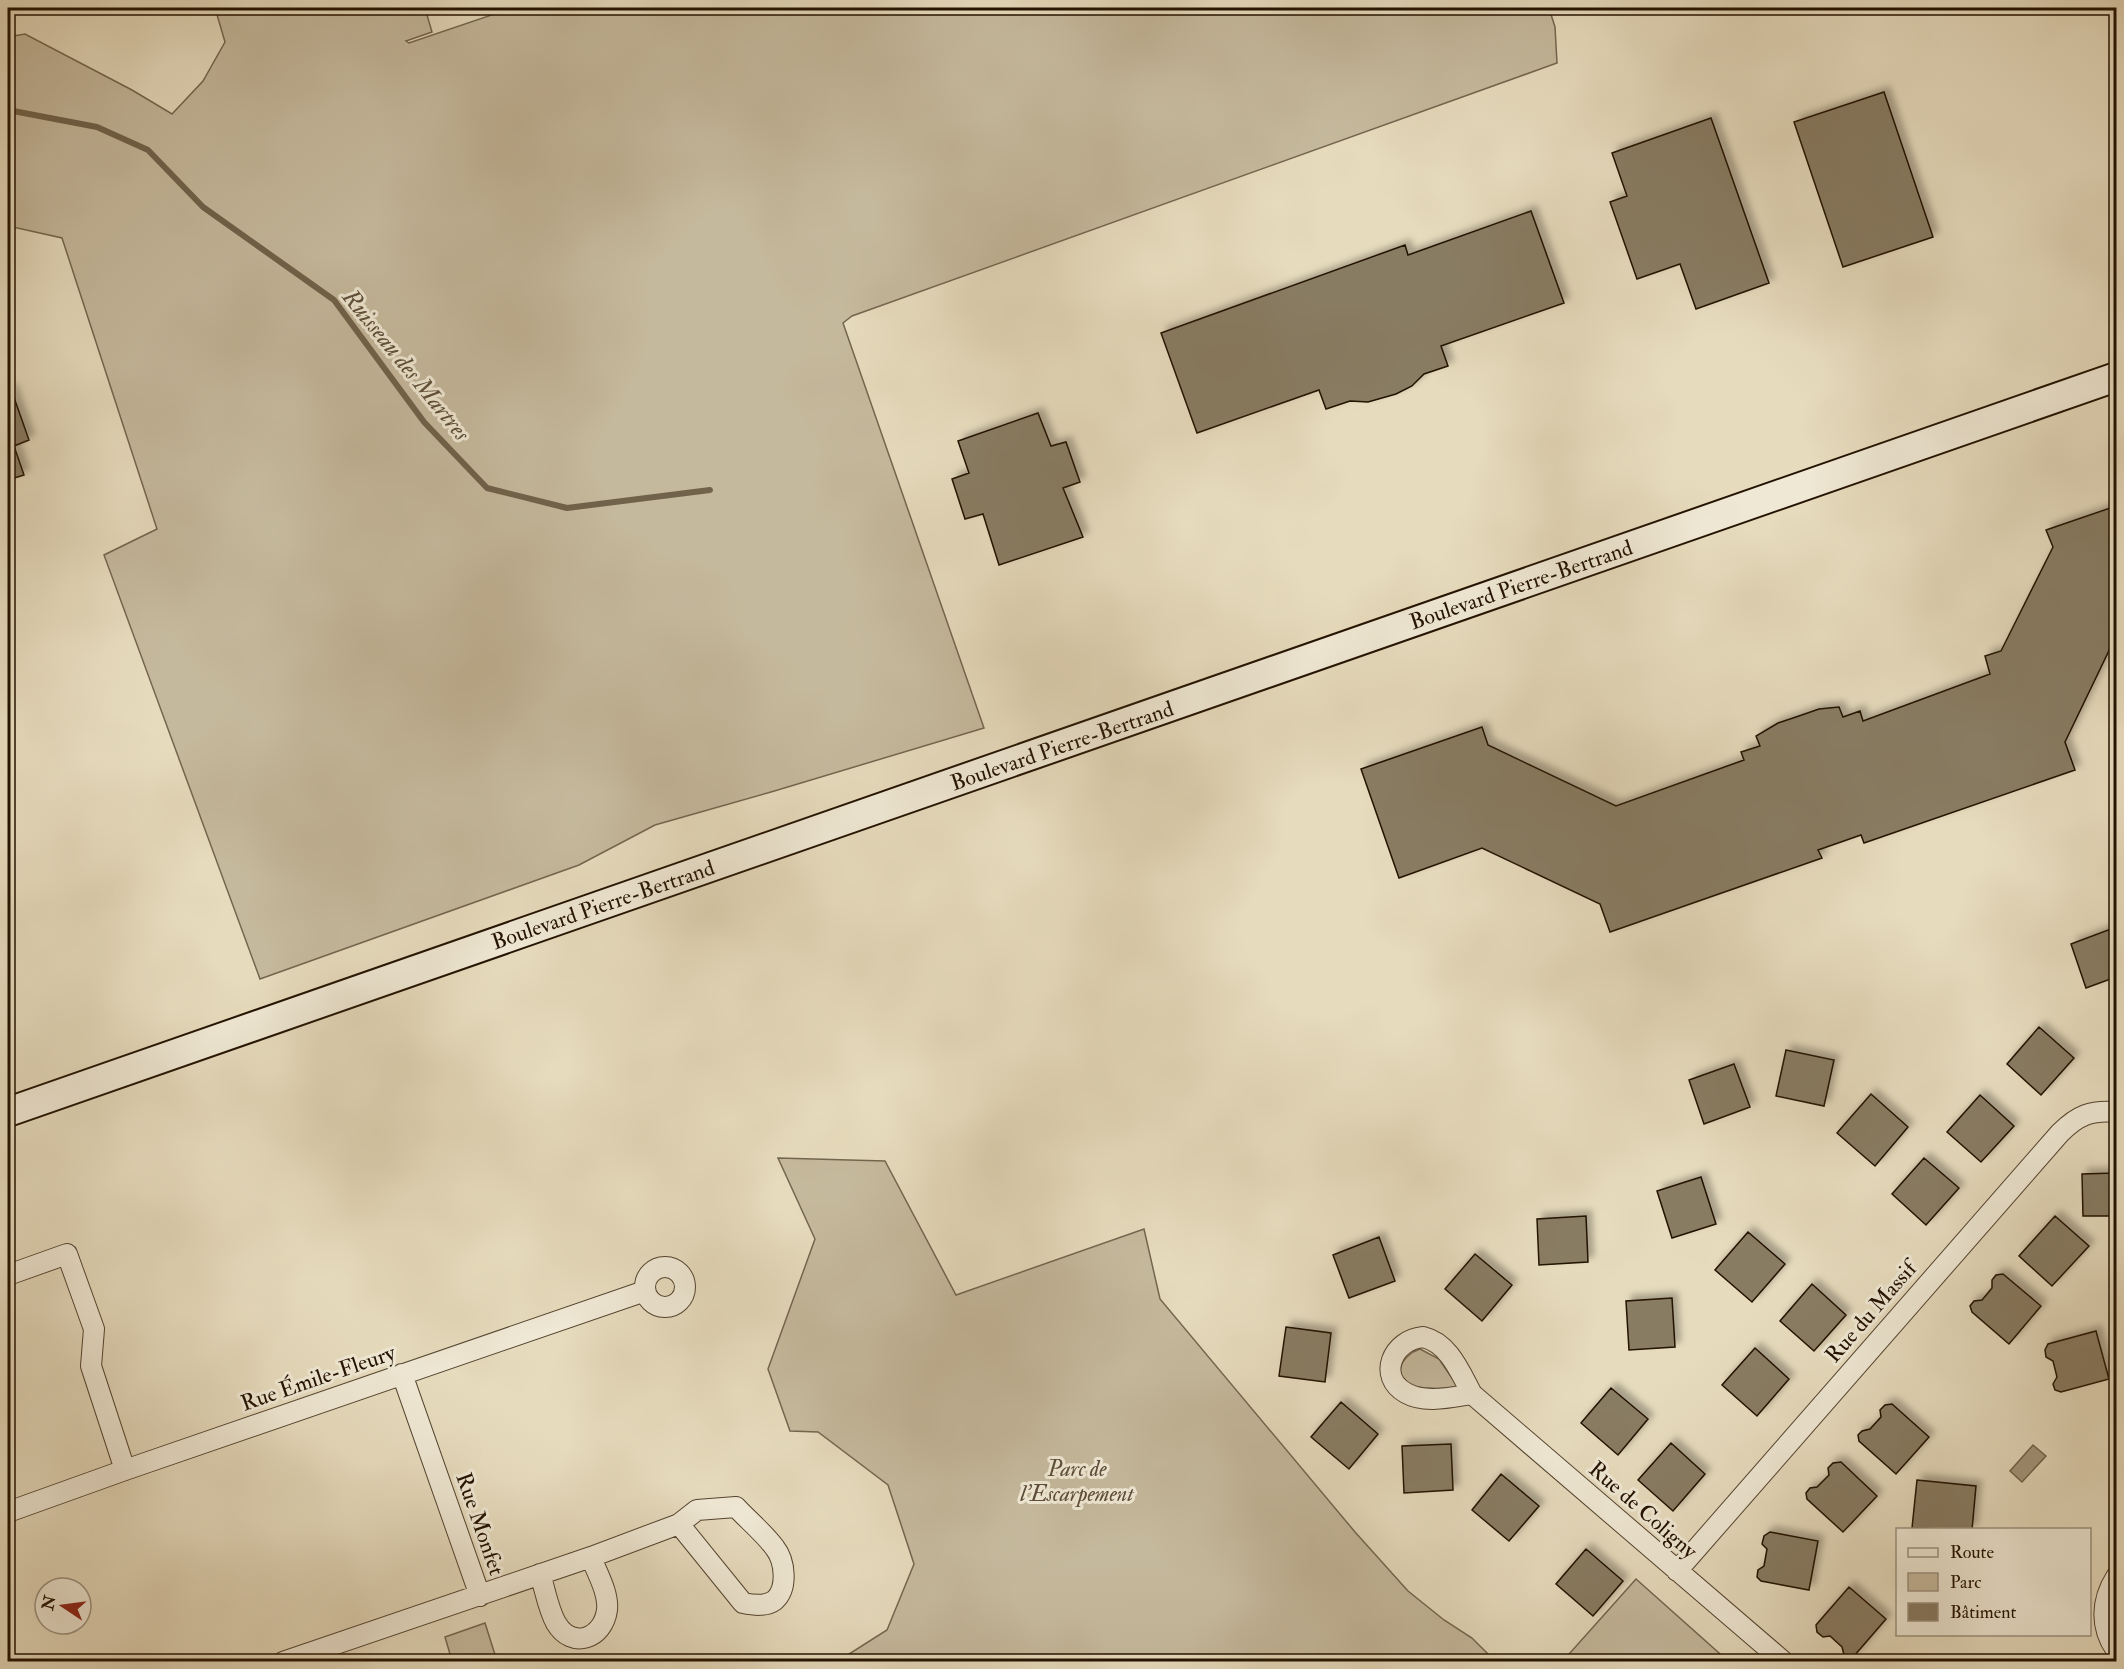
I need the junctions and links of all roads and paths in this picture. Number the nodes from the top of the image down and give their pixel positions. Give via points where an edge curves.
1 (2116, 377) edge
2 (8, 1112) edge
3 (2116, 1112) edge
4 (8, 1275) edge
5 (645, 1291) dead end
6 (402, 1374) junction
7 (1472, 1394) dead end
8 (125, 1470) junction
9 (8, 1512) edge
10 (679, 1524) junction
11 (591, 1557) junction
12 (1677, 1571) junction
13 (540, 1575) junction
14 (2116, 1577) edge
15 (480, 1596) junction
16 (2116, 1650) edge
17 (283, 1662) edge
18 (1784, 1662) edge

1 - 2 main road, Boulevard Pierre-Bertrand
3 - 12 street, Rue du Massif via 2081,1115 2062,1130
4 - 8 street via 67,1254 94,1329 91,1366
5 - 6 street, Rue Émile-Fleury
6 - 8 street, Rue Émile-Fleury
6 - 15 street, Rue Monfet
7 - 12 street, Rue de Coligny
8 - 9 street, Rue Émile-Fleury
10 - 10 street via 743,1603 760,1606 774,1601 783,1589 784,1571 777,1549 736,1507 697,1510
10 - 11 street
11 - 13 street
11 - 13 street via 607,1608 603,1624 593,1636 580,1639 566,1635 556,1623
12 - 18 street, Rue de Coligny
13 - 15 street
14 - 16 street via 2108,1590 2104,1611 2106,1630
15 - 17 street, Rue Monfet

